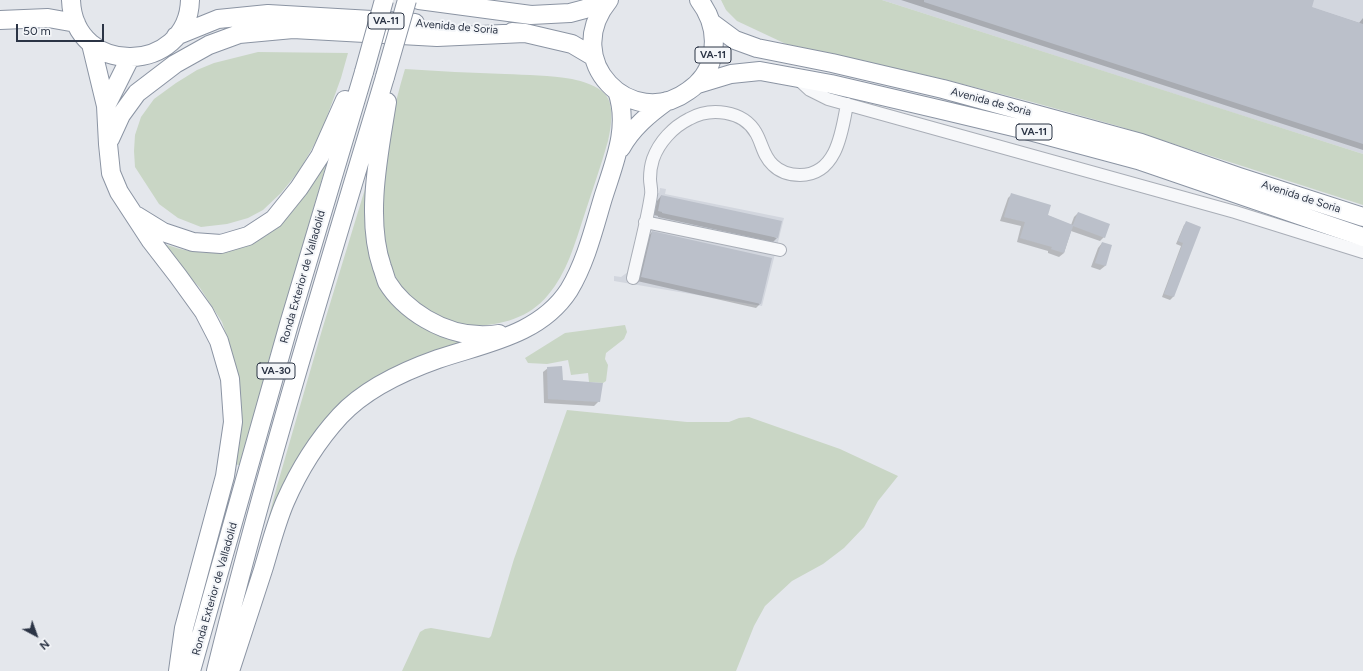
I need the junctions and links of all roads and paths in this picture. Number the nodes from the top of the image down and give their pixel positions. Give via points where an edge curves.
1 (71, 0) edge
2 (190, 0) edge
3 (384, 0) edge
4 (407, 0) edge
5 (419, 0) edge
6 (608, 0) edge
7 (698, 0) edge
8 (0, 20) edge
9 (712, 22) junction
10 (76, 23) junction
11 (525, 33) junction
12 (176, 36) junction
13 (91, 44) junction
14 (594, 57) junction
15 (130, 58) junction
16 (364, 72) junction
17 (385, 77) junction
18 (797, 78) junction
19 (698, 84) junction
20 (617, 91) junction
21 (667, 101) junction
22 (847, 104) junction
23 (106, 106) junction
24 (108, 144) junction
25 (617, 156) junction
26 (135, 215) junction
27 (1363, 217) edge
28 (645, 222) junction
29 (1363, 237) edge
30 (780, 250) dead end
31 (1363, 252) edge
32 (633, 278) dead end
33 (527, 328) junction
34 (178, 671) edge
35 (191, 671) edge
36 (216, 671) edge
37 (230, 671) edge

1 - 10 highway, VA-11
2 - 12 highway, VA-11 via 187,16
3 - 16 highway, Ronda Exterior de Valladolid / VA-30, bridge
4 - 17 highway, Ronda Exterior de Valladolid / VA-30, bridge
5 - 6 highway, Avenida de Soria / VA-11 via 531,15 570,13
6 - 14 highway, VA-11 via 594,26
7 - 9 highway, VA-11
8 - 10 highway via 48,18
9 - 19 highway, VA-11 via 714,50 709,66
9 - 27 highway, Avenida de Soria / VA-11 via 735,40 757,48 943,89 1141,143
10 - 13 highway, VA-11
11 - 12 highway, Avenida de Soria / VA-11 via 268,14 218,19
11 - 14 highway, Avenida de Soria / VA-11 via 572,44
11 - 24 highway via 437,37 293,29 239,34 209,45 175,64 137,93 120,115
12 - 15 highway, VA-11 via 163,48 148,55
13 - 15 highway, VA-11 via 110,54
13 - 23 highway
14 - 20 highway, VA-11 via 604,79
15 - 23 highway
16 - 26 highway via 348,92 320,156 299,188 274,219 248,236 221,244 193,242 163,232
16 - 35 highway, Ronda Exterior de Valladolid / VA-30 via 289,324
17 - 33 highway via 388,97 375,182 375,242 387,281 414,312 451,330 491,335
17 - 36 highway, Ronda Exterior de Valladolid / VA-30 via 312,321 237,585
18 - 19 highway, Avenida de Soria / VA-11 via 760,71 731,74
18 - 22 lane via 810,90 828,99
18 - 29 highway, Avenida de Soria / VA-11 via 1026,130 1138,160
19 - 21 highway, VA-11 via 684,94
20 - 21 highway, VA-11 via 638,101
20 - 25 highway via 623,115
21 - 25 highway via 632,131
22 - 28 lane via 840,138 830,160 821,169 809,175 788,174 773,165 752,127 738,116 709,112 682,122 663,141 653,159 650,178 652,192
22 - 31 lane via 1235,212
23 - 24 highway
24 - 26 highway via 111,173 119,192
25 - 33 highway via 580,267 556,305
26 - 34 highway via 151,241 204,312 219,342 230,378 233,422 225,476 184,628
28 - 30 lane
28 - 32 lane
33 - 37 highway via 501,340 438,359 390,380 360,399 337,419 312,450 285,502

